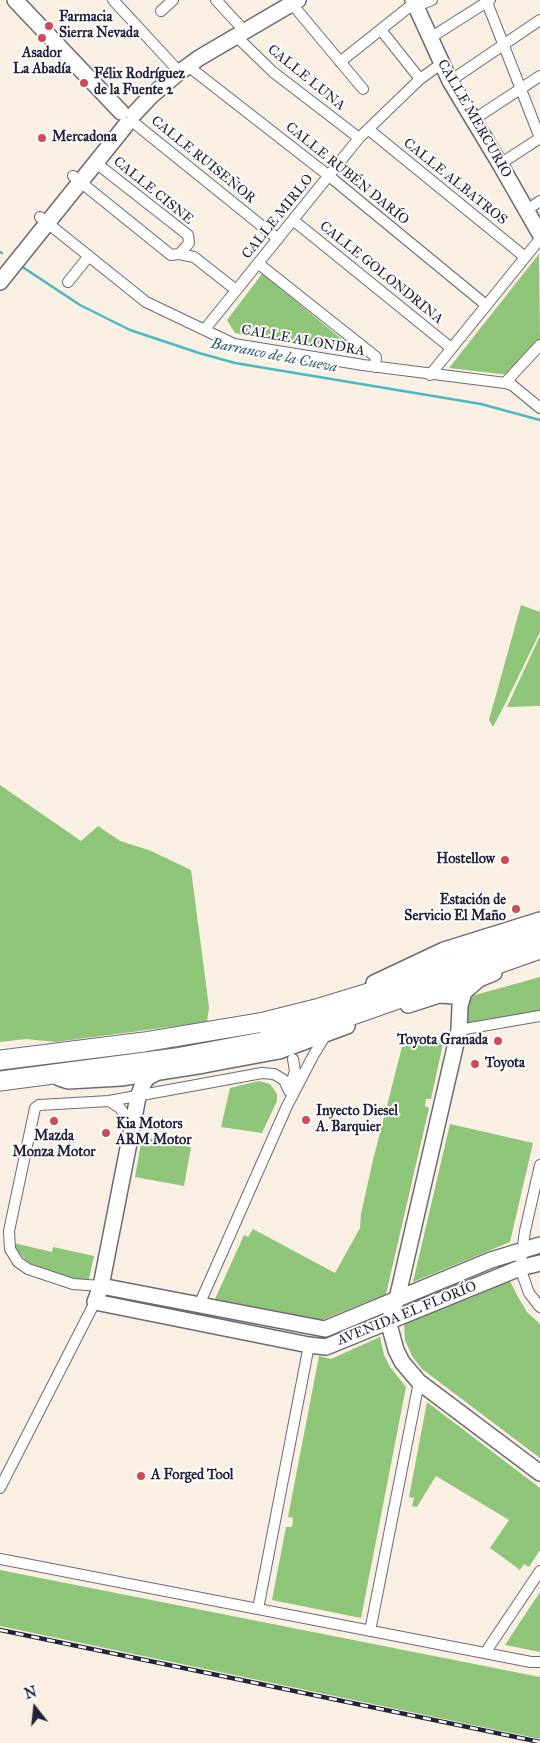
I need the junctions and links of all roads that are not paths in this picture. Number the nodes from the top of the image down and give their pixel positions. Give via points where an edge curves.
1 (15, 0) edge
2 (112, 0) edge
3 (174, 0) edge
4 (216, 0) edge
5 (432, 0) edge
6 (291, 1) edge
7 (487, 1) edge
8 (415, 3) edge
9 (161, 12) dead end
10 (540, 20) edge
11 (380, 30) junction
12 (238, 32) junction
13 (430, 38) junction
14 (504, 45) junction
15 (340, 62) junction
16 (441, 64) junction
17 (181, 66) junction
18 (540, 76) edge
19 (420, 79) junction
20 (450, 82) junction
21 (363, 89) dead end
22 (521, 89) junction
23 (127, 116) junction
24 (473, 120) junction
25 (368, 129) junction
26 (359, 138) junction
27 (540, 138) edge
28 (96, 163) junction
29 (500, 164) junction
30 (329, 176) junction
31 (77, 179) junction
32 (540, 200) edge
33 (527, 210) junction
34 (44, 220) junction
35 (293, 220) junction
36 (540, 234) edge
37 (540, 238) edge
38 (278, 239) junction
39 (189, 243) junction
40 (178, 254) junction
41 (89, 256) junction
42 (194, 256) junction
43 (525, 257) junction
44 (258, 264) junction
45 (0, 282) edge
46 (68, 282) dead end
47 (236, 290) junction
48 (486, 306) junction
49 (205, 329) junction
50 (540, 345) edge
51 (452, 348) junction
52 (375, 367) junction
53 (430, 375) junction
54 (505, 384) junction
55 (540, 408) edge
56 (540, 920) edge
57 (540, 935) edge
58 (540, 949) edge
59 (521, 955) junction
60 (540, 957) edge
61 (506, 968) junction
62 (465, 972) junction
63 (435, 982) junction
64 (540, 1016) edge
65 (459, 1024) junction
66 (326, 1033) junction
67 (279, 1051) junction
68 (0, 1053) edge
69 (54, 1053) junction
70 (313, 1056) junction
71 (176, 1058) junction
72 (293, 1059) junction
73 (0, 1060) edge
74 (204, 1065) junction
75 (156, 1073) junction
76 (46, 1074) junction
77 (121, 1078) junction
78 (0, 1081) edge
79 (289, 1091) junction
80 (138, 1097) junction
81 (109, 1101) junction
82 (286, 1106) junction
83 (132, 1125) junction
84 (540, 1165) edge
85 (540, 1245) edge
86 (522, 1249) junction
87 (540, 1263) edge
88 (520, 1268) junction
89 (101, 1286) junction
90 (397, 1298) junction
91 (95, 1302) junction
92 (199, 1305) junction
93 (540, 1307) edge
94 (389, 1321) junction
95 (196, 1323) junction
96 (313, 1328) junction
97 (309, 1345) junction
98 (419, 1382) junction
99 (540, 1473) edge
100 (0, 1488) edge
101 (0, 1559) edge
102 (540, 1571) edge
103 (258, 1609) junction
104 (370, 1631) junction
105 (485, 1653) junction
106 (537, 1663) edge

1 - 23 street
2 - 17 street, CALLE RUBÉN DARÍO
3 - 9 street
4 - 12 street, CALLE LUNA
5 - 8 street
6 - 12 street
6 - 15 street
7 - 13 street
7 - 14 street
8 - 11 street
8 - 13 street, CALLE MERCURIO
10 - 14 street
11 - 15 street
11 - 19 street
12 - 17 street
12 - 26 street, CALLE LUNA via 273,72
13 - 16 street, CALLE MERCURIO
14 - 20 street
14 - 22 street
15 - 21 street
16 - 19 street, CALLE MIRLO
16 - 20 street, CALLE MERCURIO
17 - 23 street
17 - 30 street, CALLE RUBÉN DARÍO
18 - 22 street
19 - 25 street, CALLE MIRLO
20 - 24 street, CALLE MERCURIO
22 - 24 street
22 - 27 street
23 - 28 street
23 - 31 street
23 - 38 street, CALLE RUISEÑOR
24 - 29 street, CALLE MERCURIO
25 - 26 street, CALLE MIRLO
25 - 43 street, CALLE ALBATROS
26 - 30 street, CALLE MIRLO
27 - 29 street
28 - 31 street
28 - 39 street, CALLE CISNE via 188,235
29 - 33 street, CALLE MERCURIO
30 - 35 street, CALLE MIRLO
30 - 48 street, CALLE RUBÉN DARÍO
31 - 34 street
31 - 40 street via 171,254
32 - 33 street
33 - 36 street, CALLE MERCURIO
34 - 41 street, CALLE ALONDRA
34 - 45 street via 19,248
35 - 38 street, CALLE MIRLO
35 - 51 street, CALLE GOLONDRINA
37 - 43 street
38 - 44 street, CALLE MIRLO
39 - 40 street, CALLE CISNE
39 - 42 street, CALLE CISNE
40 - 42 street
41 - 46 street
41 - 49 street, CALLE ALONDRA via 146,302
42 - 47 street, CALLE CISNE
43 - 48 street
44 - 47 street, CALLE MIRLO
44 - 52 street via 376,356
47 - 49 street, CALLE MIRLO
48 - 51 street
49 - 52 street, CALLE ALONDRA via 234,344
50 - 54 street
51 - 53 street
52 - 53 street, CALLE ALONDRA
53 - 54 street, CALLE ALONDRA
54 - 55 street via 512,385
56 - 62 street
57 - 62 highway
58 - 59 highway
59 - 61 street
59 - 62 highway
60 - 61 street
61 - 62 street via 479,979
62 - 63 highway
62 - 63 street
62 - 65 street
63 - 65 street
63 - 66 street
63 - 69 highway via 388,988 264,1022
63 - 71 highway via 338,1020 262,1042
64 - 65 street
65 - 90 street
66 - 67 street
66 - 70 street
67 - 72 street
67 - 74 street
68 - 69 street via 30,1049
69 - 73 highway
70 - 72 street
70 - 82 street
71 - 74 street
71 - 76 highway
72 - 79 street via 295,1071
74 - 75 street
75 - 77 street
75 - 80 street via 148,1077
76 - 77 street via 68,1081
76 - 78 highway
77 - 80 street via 131,1085
79 - 80 street via 284,1080 274,1074 262,1074
79 - 82 street
80 - 81 street
80 - 83 street
81 - 83 street via 120,1108
81 - 89 street via 39,1105 35,1108 8,1240 14,1257 28,1269 73,1284
82 - 92 street
83 - 89 street
84 - 86 street
85 - 86 street, AVENIDA EL FLORÍO
86 - 88 street
86 - 90 street, AVENIDA EL FLORÍO
87 - 88 street, AVENIDA EL FLORÍO
88 - 93 street via 529,1293
88 - 94 street, AVENIDA EL FLORÍO
89 - 91 street
89 - 92 street, AVENIDA EL FLORÍO
90 - 94 street
90 - 96 street, AVENIDA EL FLORÍO via 325,1329
91 - 95 street, AVENIDA EL FLORÍO
91 - 100 street
92 - 95 street
92 - 96 street, AVENIDA EL FLORÍO
94 - 97 street, AVENIDA EL FLORÍO via 326,1347
94 - 98 street via 396,1350
95 - 97 street, AVENIDA EL FLORÍO
96 - 97 street
97 - 103 street
98 - 99 street
98 - 104 street
101 - 103 street
102 - 105 street
103 - 104 street
104 - 105 street
105 - 106 street

